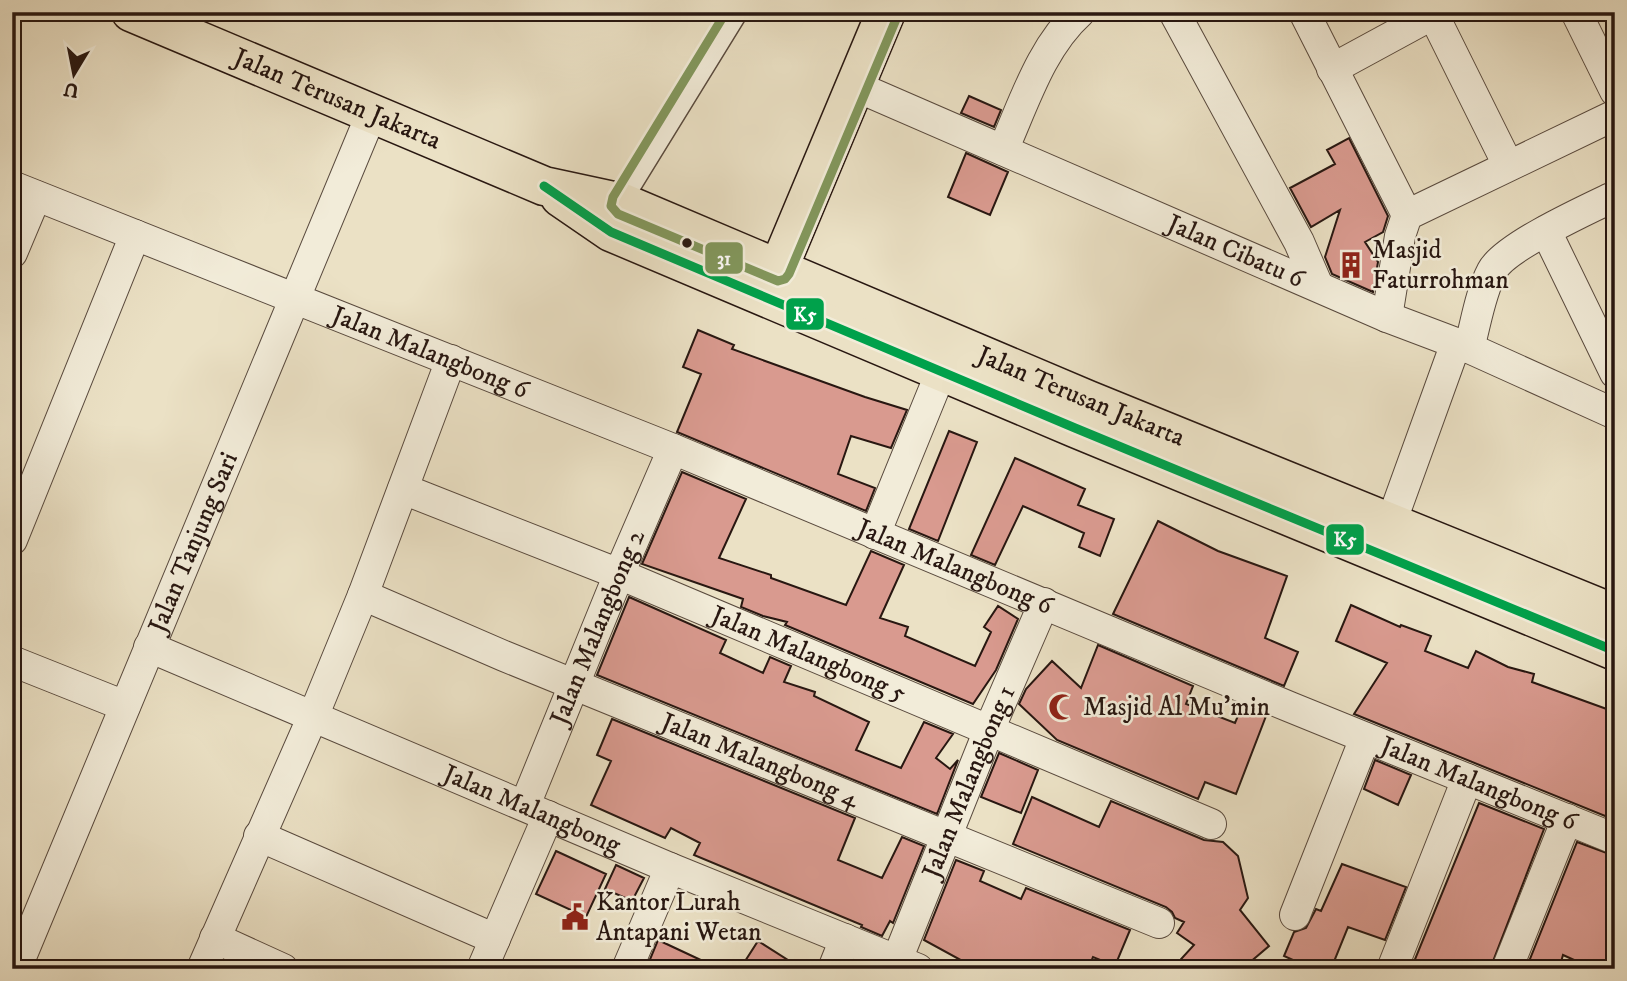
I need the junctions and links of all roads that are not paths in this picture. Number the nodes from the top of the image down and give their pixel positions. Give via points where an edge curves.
1 (131, 12) edge
2 (741, 12) edge
3 (886, 12) edge
4 (1080, 12) edge
5 (1174, 12) edge
6 (1304, 12) edge
7 (1576, 12) edge
8 (1434, 13) edge
9 (179, 22) edge
10 (1332, 69) junction
11 (855, 86) junction
12 (1615, 91) edge
13 (371, 115) junction
14 (1615, 115) edge
15 (1003, 150) junction
16 (1508, 165) junction
17 (24, 191) edge
18 (1615, 196) edge
19 (1407, 215) junction
20 (617, 218) junction
21 (1546, 231) junction
22 (135, 235) junction
23 (12, 253) edge
24 (773, 282) junction
25 (1318, 286) junction
26 (295, 298) junction
27 (1387, 317) junction
28 (1462, 346) junction
29 (451, 360) junction
30 (941, 372) junction
31 (1615, 373) edge
32 (1081, 414) junction
33 (1615, 414) edge
34 (673, 449) junction
35 (402, 489) junction
36 (1391, 523) junction
37 (875, 534) junction
38 (12, 540) edge
39 (619, 574) junction
40 (363, 595) junction
41 (1044, 603) junction
42 (1615, 614) edge
43 (149, 647) junction
44 (1615, 651) edge
45 (12, 661) edge
46 (574, 684) junction
47 (125, 706) junction
48 (313, 718) junction
49 (989, 730) junction
50 (1365, 738) junction
51 (1467, 779) junction
52 (536, 810) junction
53 (1567, 819) junction
54 (1211, 824) dead end
55 (259, 836) junction
56 (946, 837) junction
57 (1615, 839) edge
58 (670, 868) junction
59 (1295, 915) dead end
60 (1159, 923) dead end
61 (215, 938) junction
62 (495, 939) junction
63 (855, 952) edge
64 (907, 965) edge
65 (16, 969) edge
66 (202, 969) edge
67 (283, 969) edge
68 (482, 969) edge
69 (627, 969) edge
70 (833, 969) edge
71 (1392, 969) edge
72 (1507, 969) edge

1 - 9 main road, Jalan Terusan Jakarta
2 - 20 lane
3 - 11 main road
4 - 15 street via 1048,51
5 - 25 street via 1299,242
6 - 10 street
7 - 12 street
8 - 10 street
8 - 16 street
9 - 13 main road, Jalan Terusan Jakarta
10 - 19 street
11 - 15 street, Jalan Cibatu 6
11 - 24 main road
13 - 20 main road, Jalan Terusan Jakarta
13 - 26 street, Jalan Tanjung Sari
14 - 16 street
15 - 25 street, Jalan Cibatu 6
16 - 19 street
17 - 22 street, Jalan Malangbong 6
17 - 23 street
18 - 21 street
19 - 27 street
20 - 24 main road, Jalan Terusan Jakarta
21 - 28 street via 1498,261
21 - 31 street
22 - 26 street, Jalan Malangbong 6
22 - 38 street
24 - 30 main road, Jalan Terusan Jakarta
24 - 32 main road, Jalan Terusan Jakarta
25 - 27 street, Jalan Cibatu 6
26 - 29 street, Jalan Malangbong 6
26 - 43 street, Jalan Tanjung Sari
27 - 28 street, Jalan Cibatu 6
28 - 33 street, Jalan Cibatu 6
28 - 36 street
29 - 34 street, Jalan Malangbong 6
29 - 35 street
30 - 32 main road, Jalan Terusan Jakarta
30 - 37 street
32 - 36 main road, Jalan Terusan Jakarta
32 - 44 main road, Jalan Terusan Jakarta
34 - 37 street, Jalan Malangbong 6
34 - 39 street, Jalan Malangbong 2
35 - 39 street, Jalan Malangbong 5
35 - 40 street
36 - 42 main road, Jalan Terusan Jakarta
37 - 41 street, Jalan Malangbong 6
39 - 46 street, Jalan Malangbong 2
39 - 49 street, Jalan Malangbong 5
40 - 46 street, Jalan Malangbong 4
40 - 48 street
41 - 49 street, Jalan Malangbong 1
41 - 50 street, Jalan Malangbong 6
43 - 47 street, Jalan Tanjung Sari
43 - 48 street, Jalan Malangbong
45 - 47 street
46 - 52 street, Jalan Malangbong 2
46 - 56 street, Jalan Malangbong 4
47 - 65 street, Jalan Tanjung Sari
48 - 52 street, Jalan Malangbong
48 - 55 street
49 - 54 street, Jalan Malangbong 5
49 - 56 street, Jalan Malangbong 1
50 - 51 street, Jalan Malangbong 6
50 - 59 street
51 - 53 street, Jalan Malangbong 6
51 - 71 street
52 - 58 street, Jalan Malangbong
52 - 62 street, Jalan Malangbong 2
53 - 57 street, Jalan Malangbong 6
53 - 72 street
55 - 61 street
55 - 62 street
56 - 60 street, Jalan Malangbong 4
56 - 64 street, Jalan Malangbong 1
58 - 63 street, Jalan Malangbong
58 - 69 street
61 - 66 street
61 - 67 street
62 - 68 street, Jalan Malangbong 2
63 - 64 street, Jalan Malangbong
63 - 70 street

